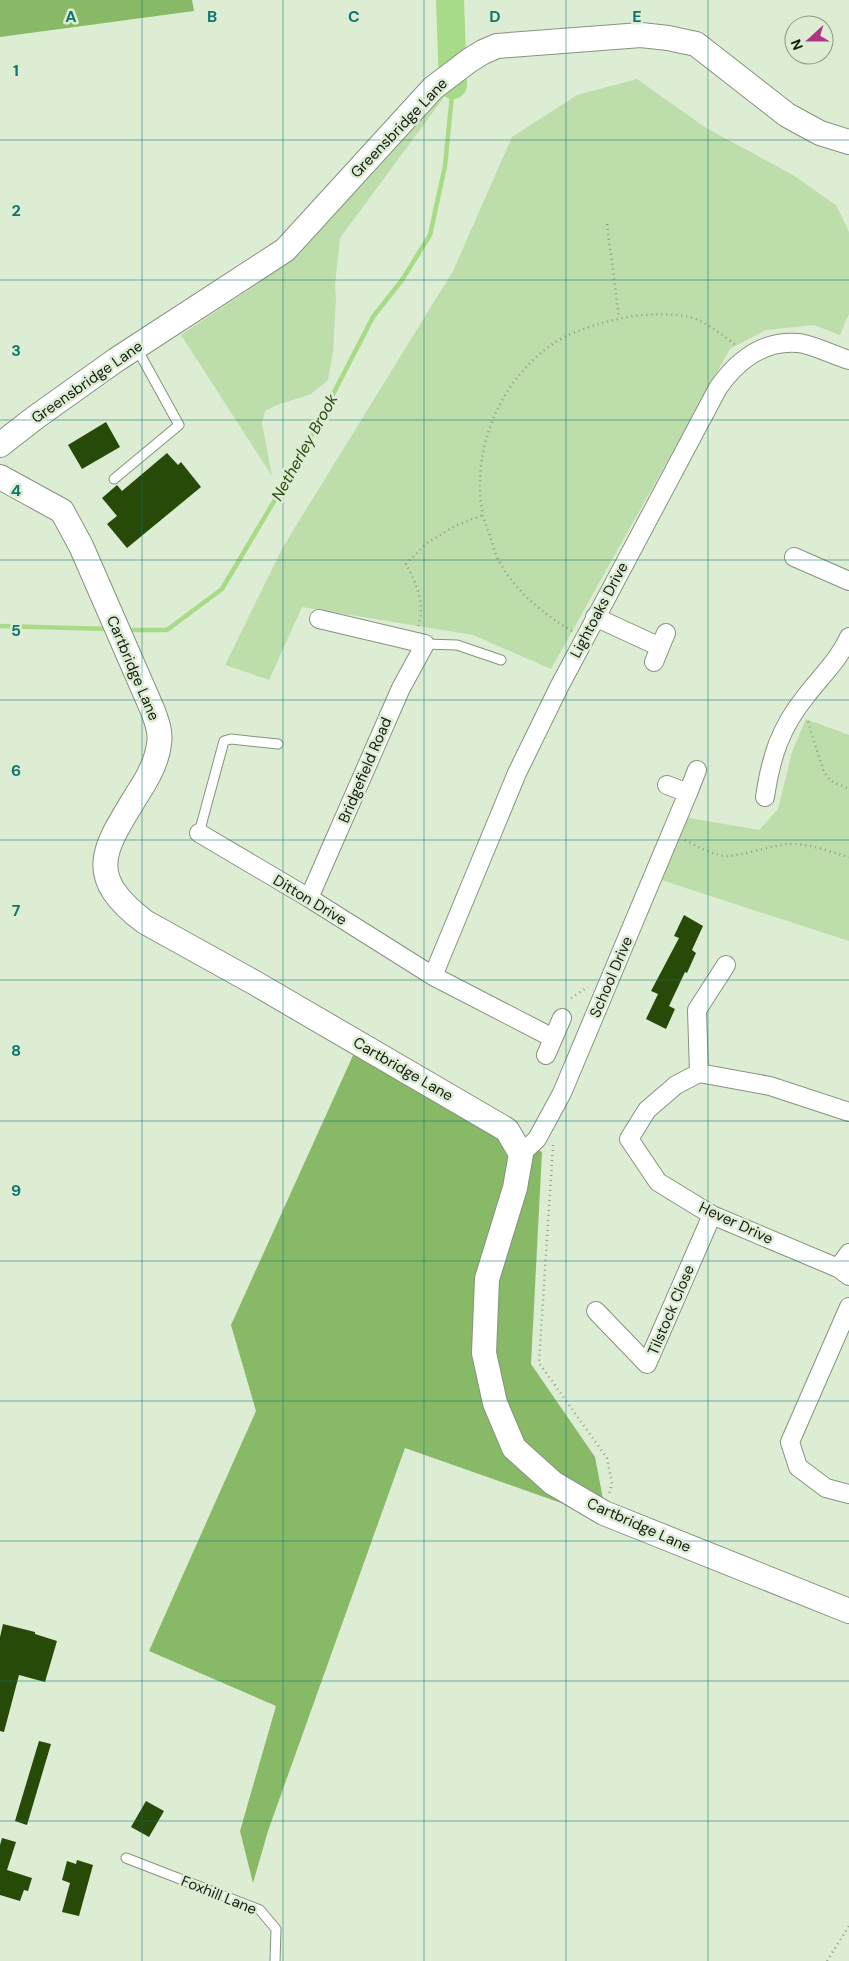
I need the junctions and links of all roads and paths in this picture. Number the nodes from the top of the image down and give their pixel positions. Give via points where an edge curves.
1 (849, 142) edge
2 (607, 224) dead end
3 (619, 318) junction
4 (136, 347) junction
5 (748, 356) junction
6 (849, 360) edge
7 (0, 445) edge
8 (0, 478) edge
9 (114, 479) dead end
10 (483, 515) junction
11 (794, 557) dead end
12 (849, 580) edge
13 (595, 617) junction
14 (319, 619) dead end
15 (849, 637) edge
16 (584, 638) junction
17 (419, 642) junction
18 (660, 647) dead end
19 (501, 660) dead end
20 (801, 703) junction
21 (278, 744) dead end
22 (697, 770) dead end
23 (667, 785) dead end
24 (849, 789) edge
25 (688, 793) junction
26 (765, 797) dead end
27 (199, 833) joint
28 (671, 833) junction
29 (849, 857) edge
30 (309, 898) junction
31 (726, 964) dead end
32 (433, 976) junction
33 (562, 1018) dead end
34 (553, 1038) junction
35 (546, 1054) dead end
36 (698, 1073) junction
37 (849, 1112) edge
38 (550, 1116) junction
39 (521, 1154) junction
40 (712, 1215) junction
41 (849, 1253) edge
42 (843, 1272) edge
43 (849, 1307) edge
44 (596, 1311) dead end
45 (612, 1484) dead end
46 (849, 1494) edge
47 (849, 1612) edge
48 (126, 1858) dead end
49 (849, 1926) edge
50 (275, 1961) edge
51 (827, 1961) edge

1 - 4 street, Greensbridge Lane via 820,133 787,114 696,44 641,35 497,46 445,78 422,99 285,250
2 - 3 path
3 - 5 path via 655,314 690,317 718,331
3 - 10 path via 555,342 528,365 505,393 488,431 480,471
4 - 7 street, Greensbridge Lane
4 - 9 lane via 179,425
5 - 6 street, Lightoaks Drive via 770,344 799,342
5 - 13 street, Lightoaks Drive via 718,388
8 - 39 street, Cartbridge Lane via 62,510 81,546 158,726 156,760 114,835 104,861 107,880 120,900 145,922 507,1130
10 - 16 path via 499,561 522,594 550,618
10 - 17 path via 455,526 427,543 406,564 418,589
11 - 12 street
13 - 16 street, Lightoaks Drive
13 - 18 street
14 - 17 street
15 - 20 street via 843,650
16 - 32 street, Lightoaks Drive via 517,773
17 - 19 lane via 457,645
17 - 30 street, Bridgefield Road
20 - 24 path via 824,772 831,780
20 - 26 street via 781,735 769,766
21 - 27 lane, Ditton Drive via 224,741
22 - 25 street, School Drive
23 - 25 street
25 - 28 street, School Drive
27 - 30 street, Ditton Drive
28 - 29 path via 711,853 727,856 792,844 822,848
28 - 38 street, School Drive
30 - 32 street, Ditton Drive
31 - 36 street via 697,1010
32 - 34 street, Ditton Drive
33 - 34 street
34 - 35 street
36 - 37 street via 770,1086
36 - 40 street, Hever Drive via 676,1085 647,1110 629,1139 658,1182
38 - 39 street, School Drive via 537,1139
38 - 45 path via 554,1131 539,1363 607,1458
39 - 47 street, Cartbridge Lane via 515,1188 487,1279 484,1353 495,1403 514,1448 553,1483 604,1513
40 - 42 street, Hever Drive
40 - 44 street, Tilstock Close via 647,1364
41 - 42 street
43 - 46 street via 790,1442 798,1467 826,1488
48 - 50 lane, Foxhill Lane via 260,1910 276,1929
49 - 51 path

